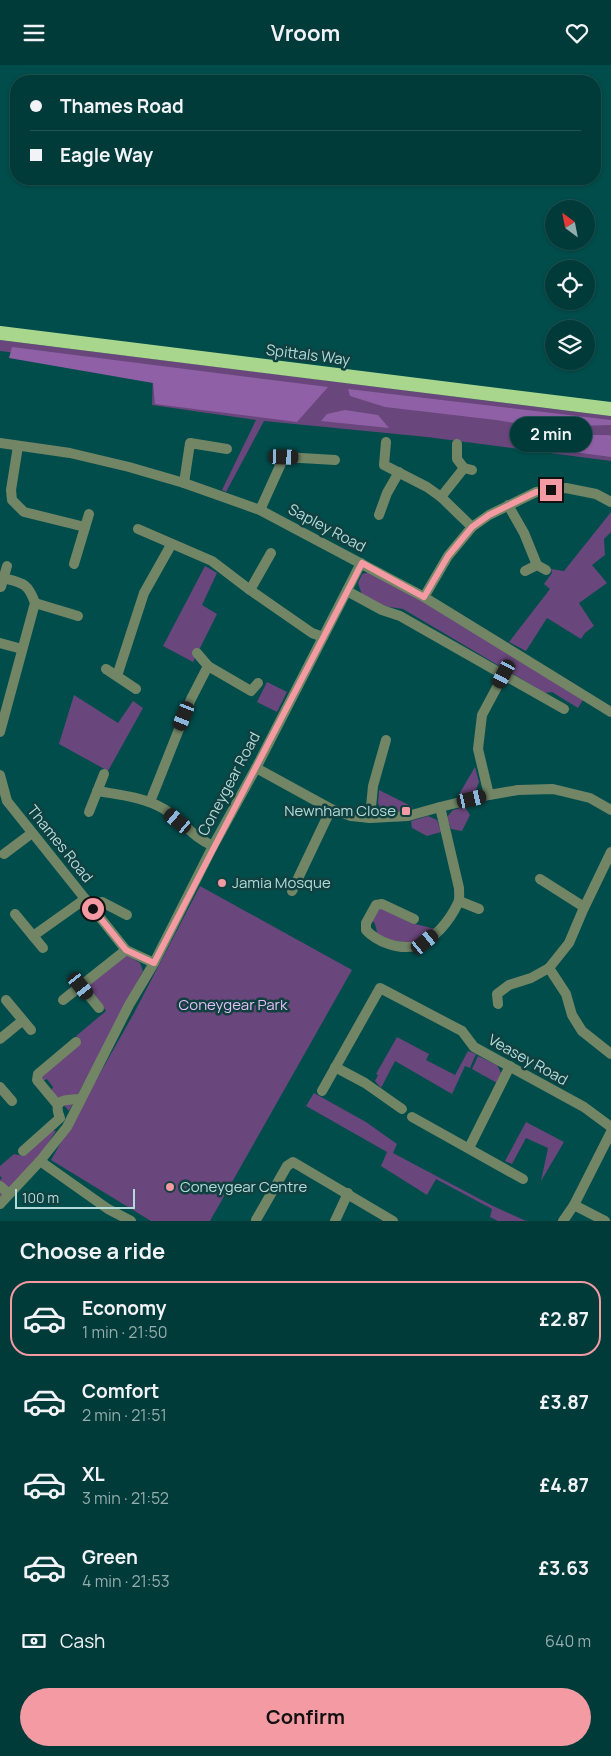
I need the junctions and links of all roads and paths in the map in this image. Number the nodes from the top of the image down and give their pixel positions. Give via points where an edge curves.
1 (0, 333) edge
2 (611, 409) edge
3 (0, 443) edge
4 (386, 443) dead end
5 (457, 444) dead end
6 (18, 445) junction
7 (227, 449) dead end
8 (335, 461) dead end
9 (399, 472) junction
10 (184, 483) junction
11 (442, 497) junction
12 (611, 502) edge
13 (508, 505) junction
14 (260, 510) junction
15 (89, 513) dead end
16 (379, 515) dead end
17 (85, 527) junction
18 (472, 527) junction
19 (138, 529) dead end
20 (171, 545) junction
21 (272, 553) dead end
22 (362, 563) junction
23 (74, 564) dead end
24 (7, 566) dead end
25 (524, 571) dead end
26 (2, 582) edge
27 (250, 590) junction
28 (347, 591) junction
29 (424, 597) junction
30 (35, 603) junction
31 (78, 616) dead end
32 (323, 637) junction
33 (0, 643) edge
34 (22, 649) junction
35 (197, 653) dead end
36 (208, 666) junction
37 (106, 669) dead end
38 (504, 674) junction
39 (117, 676) junction
40 (258, 683) dead end
41 (136, 689) dead end
42 (564, 709) dead end
43 (611, 712) edge
44 (0, 732) edge
45 (386, 740) dead end
46 (256, 768) junction
47 (104, 774) dead end
48 (0, 775) edge
49 (98, 791) junction
50 (489, 795) junction
51 (150, 802) junction
52 (4, 803) edge
53 (440, 807) junction
54 (331, 809) junction
55 (611, 809) edge
56 (89, 812) dead end
57 (370, 818) junction
58 (32, 833) junction
59 (213, 847) junction
60 (611, 852) edge
61 (4, 854) dead end
62 (540, 879) dead end
63 (292, 891) dead end
64 (85, 899) junction
65 (459, 901) junction
66 (584, 907) junction
67 (93, 909) junction
68 (479, 909) dead end
69 (15, 914) dead end
70 (127, 915) dead end
71 (414, 919) dead end
72 (33, 936) junction
73 (44, 948) dead end
74 (126, 950) junction
75 (154, 963) junction
76 (549, 968) junction
77 (81, 986) junction
78 (6, 1000) dead end
79 (63, 1001) dead end
80 (498, 1004) dead end
81 (99, 1008) dead end
82 (22, 1021) junction
83 (30, 1030) dead end
84 (0, 1039) edge
85 (76, 1042) dead end
86 (611, 1054) edge
87 (510, 1066) junction
88 (336, 1067) junction
89 (0, 1087) edge
90 (322, 1091) dead end
91 (82, 1099) junction
92 (12, 1101) dead end
93 (57, 1104) junction
94 (402, 1109) dead end
95 (412, 1117) dead end
96 (611, 1127) edge
97 (611, 1133) edge
98 (469, 1148) junction
99 (23, 1151) dead end
100 (40, 1161) junction
101 (523, 1179) dead end
102 (0, 1186) edge
103 (348, 1193) junction
104 (9, 1195) junction
105 (0, 1204) edge
106 (574, 1205) junction
107 (256, 1220) edge
108 (132, 1221) edge
109 (335, 1221) edge
110 (393, 1221) edge
111 (563, 1221) edge
112 (605, 1221) edge

1 - 2 highway, Spittals Way
3 - 6 street, Sapley Road
4 - 9 street via 384,465
5 - 11 street via 456,459 468,469
6 - 10 street, Sapley Road via 70,453
6 - 17 street via 12,500 24,512
7 - 10 street via 190,443
8 - 14 street via 281,454
9 - 11 street
9 - 16 street
10 - 14 street, Sapley Road
11 - 18 street
12 - 13 street via 596,494 566,488 536,492
13 - 18 street
13 - 25 street via 541,568
14 - 22 street, Sapley Road
15 - 17 street
17 - 23 street
18 - 29 street via 448,556
19 - 20 street
20 - 27 street via 212,561
20 - 39 street via 144,593
21 - 27 street
22 - 28 street, Coneygear Road
22 - 29 street, Sapley Road
24 - 26 street
26 - 30 street via 20,582 30,590
27 - 32 street via 312,633
28 - 32 street, Coneygear Road
28 - 38 street
29 - 43 street, Sapley Road
30 - 31 street
30 - 34 street
32 - 46 street, Coneygear Road
33 - 34 street
34 - 44 street
35 - 36 street
36 - 40 street via 251,691
36 - 51 street via 191,699
37 - 39 street
38 - 42 street
38 - 50 street via 482,715 478,749
39 - 41 street
45 - 57 street via 373,786
46 - 54 street
46 - 59 street, Coneygear Road
47 - 49 street
48 - 52 street, Thames Road
49 - 51 street
49 - 56 street
50 - 53 street
50 - 55 street via 553,789 590,798
51 - 59 street
52 - 58 street, Thames Road
53 - 57 street via 408,816
53 - 65 street via 459,888
54 - 57 street
54 - 63 street
58 - 61 street
58 - 64 street, Thames Road
59 - 75 street, Coneygear Road
60 - 66 street
62 - 66 street
64 - 67 street, Thames Road
64 - 72 street
65 - 68 street
65 - 71 street via 442,928 414,947 394,945 366,931 366,923 376,905 382,904
66 - 76 street via 569,943
67 - 70 street via 102,902
67 - 74 street, Thames Road
69 - 72 street
72 - 73 street
74 - 75 street, Thames Road
74 - 77 street
75 - 91 street, Coneygear Road
76 - 80 street via 509,985 497,994
76 - 86 street via 566,994 572,1015 582,1031
77 - 79 street
77 - 81 street
78 - 82 street
82 - 83 street
82 - 84 street
85 - 93 street via 38,1074 37,1080
87 - 88 street, Veasey Road via 474,1047 462,1031 380,988
87 - 96 street, Veasey Road via 584,1107
87 - 98 street
88 - 90 street
88 - 94 street
89 - 92 street
91 - 93 street
91 - 100 street, Coneygear Road via 67,1127
93 - 99 street via 60,1118
95 - 98 street
97 - 106 street
98 - 101 street
100 - 104 street, Coneygear Road
100 - 108 street via 108,1209
102 - 104 street
103 - 107 street via 293,1162 287,1165
103 - 109 street
103 - 110 street
104 - 105 street, Coneygear Road
106 - 111 street
106 - 112 street

